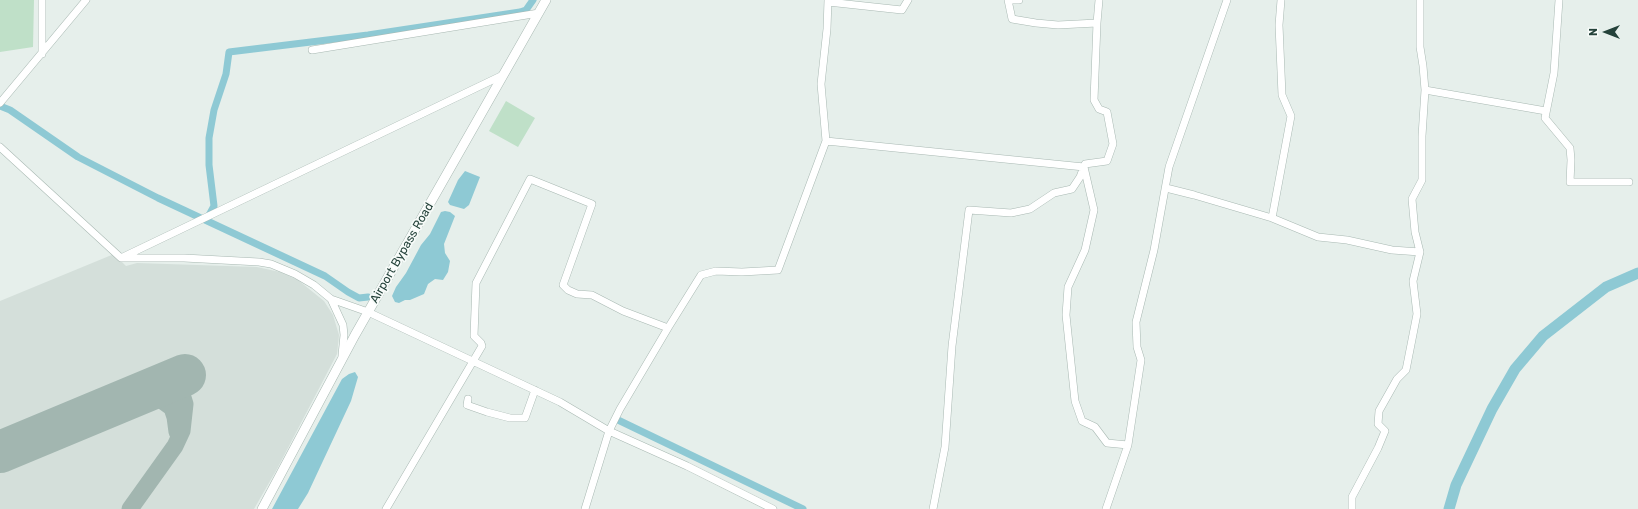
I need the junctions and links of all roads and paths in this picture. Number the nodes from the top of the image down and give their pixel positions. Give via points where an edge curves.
1 (42, 0) edge
2 (86, 0) edge
3 (546, 0) edge
4 (908, 0) edge
5 (1008, 0) edge
6 (1018, 0) edge
7 (1097, 0) edge
8 (1227, 0) edge
9 (1281, 0) edge
10 (1420, 0) edge
11 (1559, 0) edge
12 (828, 1) edge
13 (539, 13) junction
14 (1097, 23) junction
15 (312, 50) dead end
16 (42, 54) junction
17 (505, 74) junction
18 (1425, 90) junction
19 (0, 103) edge
20 (1546, 111) junction
21 (826, 141) junction
22 (0, 147) edge
23 (1084, 167) junction
24 (1628, 182) dead end
25 (1166, 188) junction
26 (1272, 218) junction
27 (1420, 252) junction
28 (121, 258) junction
29 (331, 299) junction
30 (368, 312) junction
31 (668, 328) junction
32 (474, 362) junction
33 (339, 365) junction
34 (535, 390) junction
35 (468, 399) dead end
36 (609, 431) junction
37 (1128, 445) junction
38 (262, 509) edge
39 (386, 509) edge
40 (585, 509) edge
41 (772, 509) edge
42 (933, 509) edge
43 (1106, 509) edge
44 (1352, 509) edge

1 - 16 street
2 - 16 street
3 - 13 street, Airport Bypass Road
4 - 12 street via 902,10
5 - 6 street
5 - 14 street via 1012,19 1058,25
7 - 14 street
8 - 25 street via 1169,167
9 - 26 street via 1279,25 1282,95 1291,116
10 - 18 street via 1420,47
11 - 20 street via 1554,73
12 - 21 street via 821,84
13 - 15 street
13 - 17 street, Airport Bypass Road
14 - 23 street via 1094,100 1099,109 1107,112 1113,144 1107,161 1085,164
16 - 19 street
17 - 28 street
17 - 30 street, Airport Bypass Road
18 - 20 street
18 - 27 street via 1422,180 1412,199
20 - 24 street via 1545,118 1570,148 1570,182
21 - 23 street
21 - 31 street via 778,270 721,270 702,275
22 - 28 street
23 - 37 street via 1094,210 1085,250 1068,287 1066,316 1075,401 1082,421 1095,427 1107,443
23 - 42 street via 1072,189 1054,193 1030,209 1011,213 969,210 952,346 945,447
25 - 26 street
25 - 37 street via 1136,322 1137,347 1141,360
26 - 27 street via 1318,237 1347,240 1392,250
27 - 44 street via 1413,281 1417,314 1406,370 1397,379 1379,411 1378,424 1385,431 1352,498
28 - 29 street via 191,258 271,264 314,285
29 - 30 street
29 - 33 street via 343,325 343,350
30 - 32 street
30 - 33 street, Airport Bypass Road
31 - 32 street via 623,311 592,295 577,294 563,285 592,204 530,179 476,282 474,336 482,345
31 - 36 street
32 - 34 street
32 - 39 street
33 - 38 street, Airport Bypass Road
34 - 35 street via 525,418 510,418 467,406
34 - 36 street
36 - 40 street
36 - 41 street via 687,466
37 - 43 street

